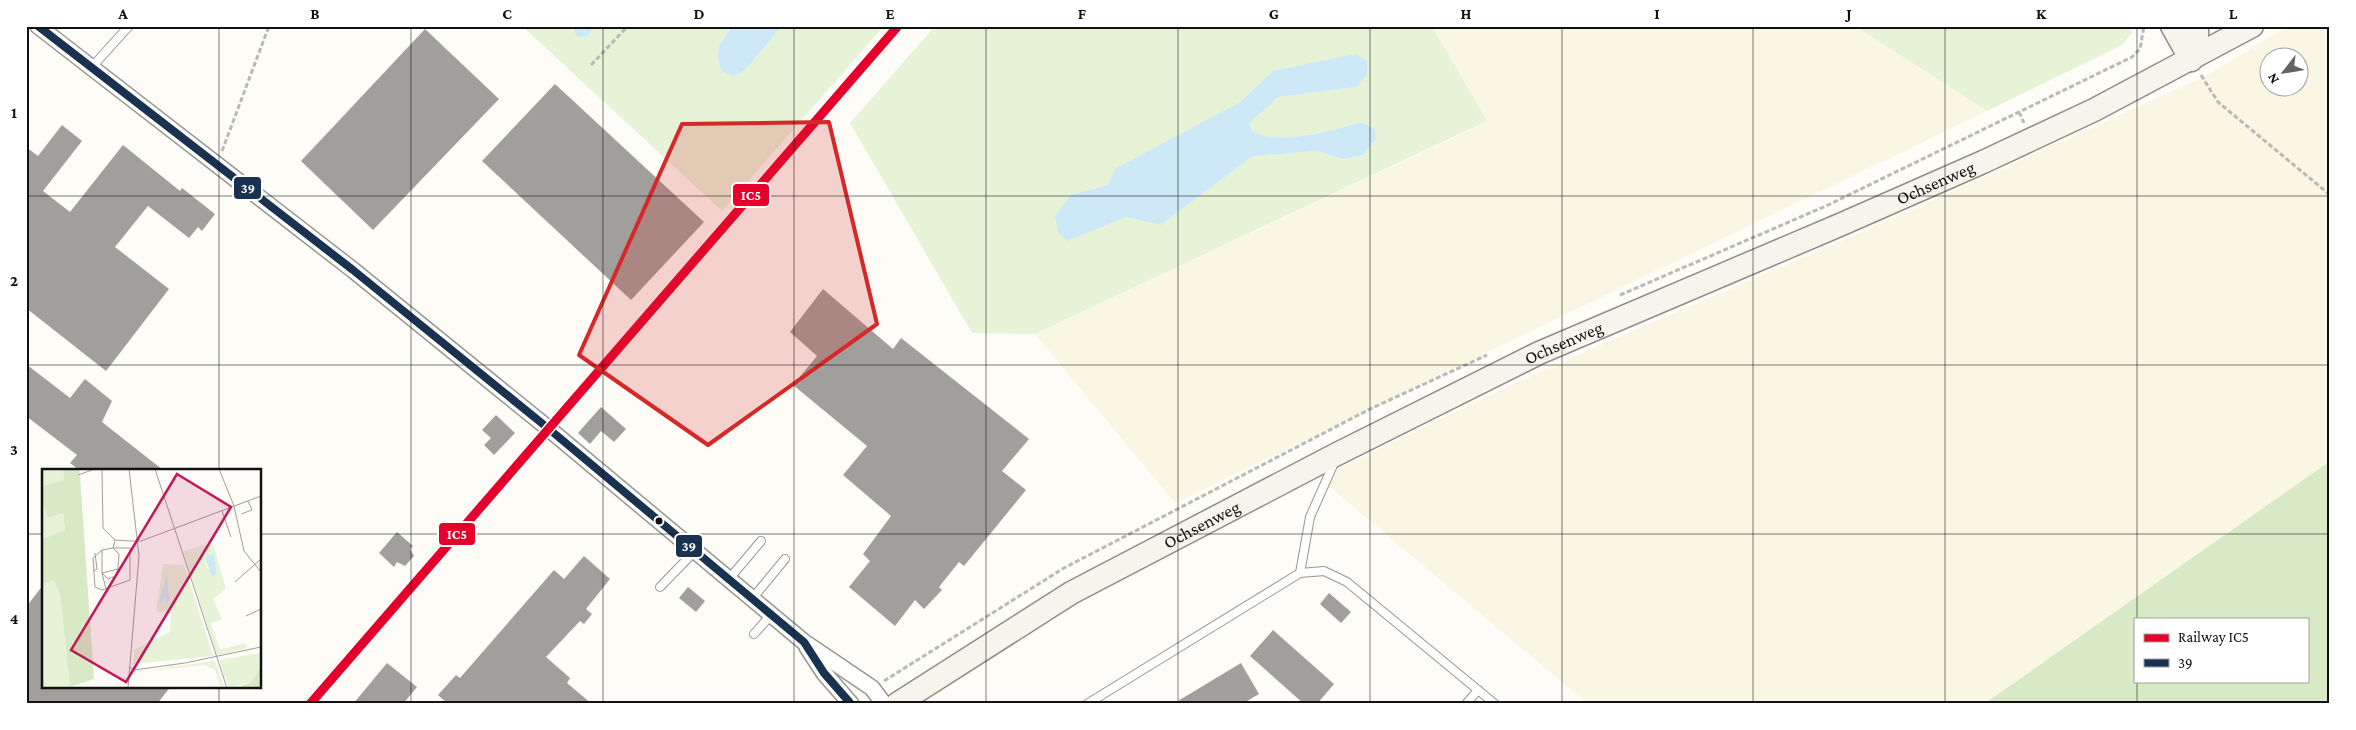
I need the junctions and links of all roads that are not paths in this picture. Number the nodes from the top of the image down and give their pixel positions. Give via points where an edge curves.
1 (38, 26) edge
2 (129, 26) edge
3 (2172, 26) edge
4 (2197, 26) edge
5 (2252, 26) edge
6 (2191, 60) junction
7 (91, 68) junction
8 (1337, 454) junction
9 (761, 541) dead end
10 (695, 551) junction
11 (785, 559) dead end
12 (1300, 573) junction
13 (729, 579) junction
14 (660, 587) dead end
15 (752, 599) junction
16 (771, 615) junction
17 (754, 634) dead end
18 (804, 642) junction
19 (1478, 690) junction
20 (851, 704) edge
21 (884, 704) edge
22 (897, 704) edge
23 (1087, 704) edge
24 (1466, 704) edge
25 (1495, 704) edge

1 - 7 street
2 - 7 lane
3 - 6 main road
4 - 6 main road via 2197,48
5 - 6 main road, Ochsenweg
6 - 8 main road, Ochsenweg via 1966,170 1539,353
7 - 10 street via 353,270
8 - 12 lane via 1310,517
8 - 22 main road, Ochsenweg via 1071,593
9 - 13 lane
10 - 13 street
10 - 14 lane
11 - 15 lane
12 - 19 lane via 1324,570 1347,582
12 - 23 lane
13 - 15 street
15 - 16 street
16 - 17 lane
16 - 18 street
18 - 20 street via 824,673
18 - 21 street via 872,688
19 - 24 lane
19 - 25 lane

